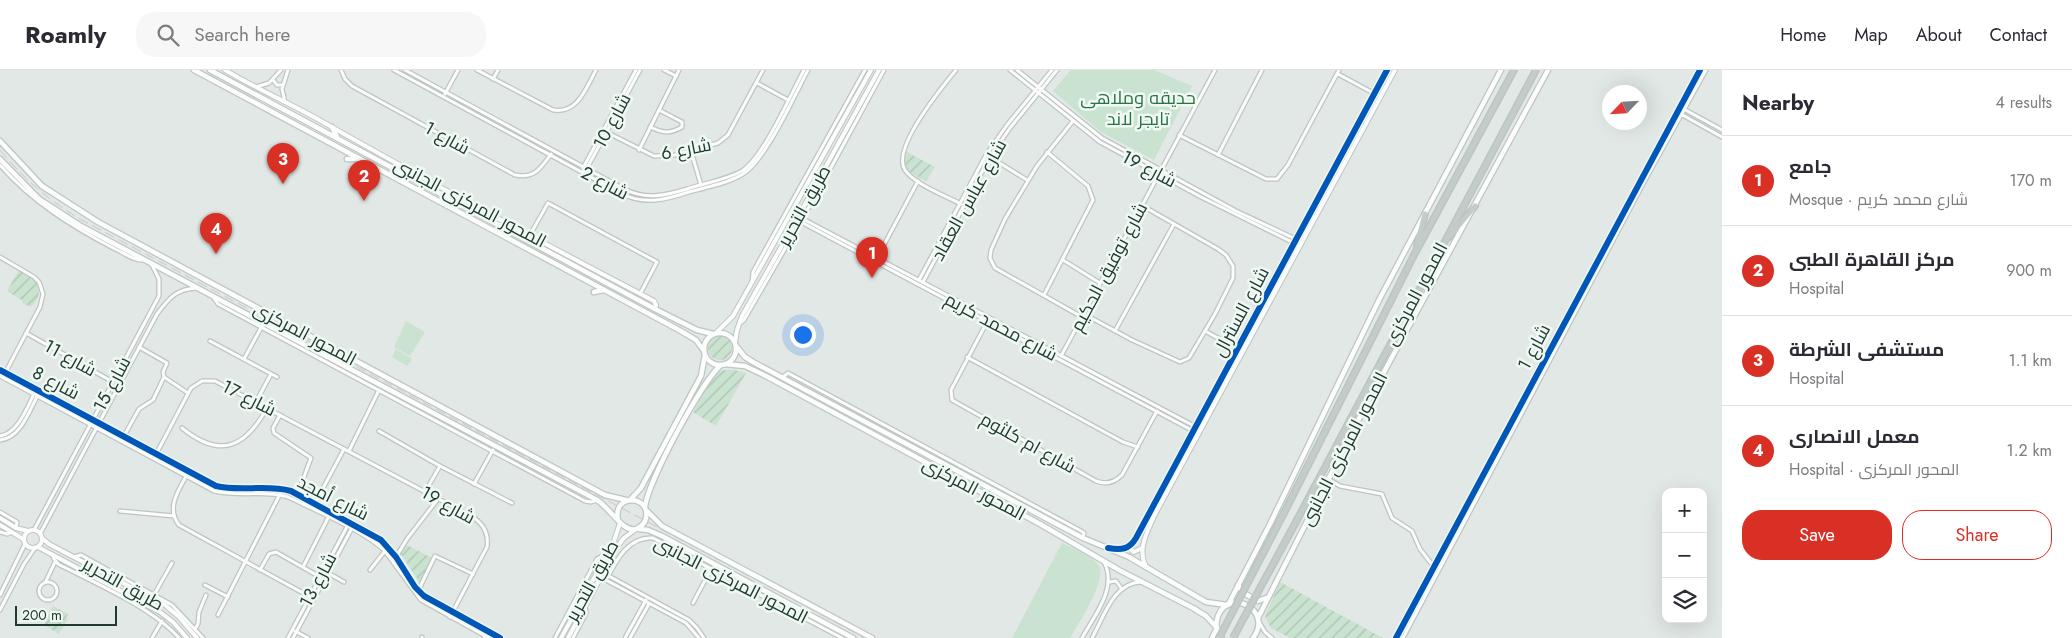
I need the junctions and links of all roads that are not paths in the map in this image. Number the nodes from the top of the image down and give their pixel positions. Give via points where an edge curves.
1 (194, 70) edge
2 (210, 70) edge
3 (225, 70) edge
4 (281, 70) edge
5 (288, 70) edge
6 (341, 70) edge
7 (394, 70) edge
8 (405, 70) edge
9 (416, 70) edge
10 (458, 70) edge
11 (476, 70) edge
12 (498, 70) edge
13 (596, 70) edge
14 (636, 70) edge
15 (640, 70) edge
16 (664, 70) edge
17 (679, 70) edge
18 (764, 70) edge
19 (804, 70) edge
20 (808, 70) edge
21 (865, 70) edge
22 (872, 70) edge
23 (879, 70) edge
24 (884, 70) edge
25 (956, 70) edge
26 (1010, 70) edge
27 (1017, 70) edge
28 (1052, 70) edge
29 (1058, 70) edge
30 (1215, 70) edge
31 (1262, 70) edge
32 (1387, 70) edge
33 (1395, 70) edge
34 (1501, 70) edge
35 (1514, 70) edge
36 (1536, 70) edge
37 (1548, 70) edge
38 (1700, 70) edge
39 (1706, 70) edge
40 (1339, 72) edge
41 (414, 75) junction
42 (676, 76) junction
43 (411, 79) junction
44 (493, 79) junction
45 (273, 80) junction
46 (757, 83) junction
47 (282, 85) junction
48 (255, 88) junction
49 (1036, 89) junction
50 (446, 92) junction
51 (1040, 92) junction
52 (1375, 94) junction
53 (444, 97) junction
54 (790, 100) junction
55 (856, 100) junction
56 (285, 103) junction
57 (862, 103) junction
58 (1680, 107) junction
59 (1684, 109) junction
60 (659, 110) junction
61 (850, 111) junction
62 (1677, 112) junction
63 (855, 115) junction
64 (1682, 115) junction
65 (1073, 121) junction
66 (332, 127) junction
67 (650, 127) junction
68 (1722, 130) edge
69 (605, 131) junction
70 (1180, 135) junction
71 (1722, 137) edge
72 (337, 138) junction
73 (0, 141) edge
74 (334, 145) junction
75 (639, 150) junction
76 (332, 151) dead end
77 (691, 151) junction
78 (552, 152) junction
79 (834, 152) junction
80 (1047, 152) junction
81 (1218, 155) junction
82 (990, 157) junction
83 (0, 159) edge
84 (347, 159) dead end
85 (361, 159) junction
86 (835, 161) junction
87 (0, 165) edge
88 (584, 170) junction
89 (1159, 172) junction
90 (918, 180) junction
91 (1027, 180) junction
92 (702, 186) junction
93 (436, 191) junction
94 (430, 197) junction
95 (438, 200) junction
96 (427, 202) dead end
97 (456, 202) junction
98 (962, 204) junction
99 (1141, 205) junction
100 (1475, 206) junction
101 (457, 212) junction
102 (1425, 214) junction
103 (802, 220) junction
104 (1174, 224) junction
105 (950, 226) junction
106 (792, 228) junction
107 (518, 235) junction
108 (530, 235) junction
109 (793, 236) junction
110 (515, 242) junction
111 (1299, 243) junction
112 (1442, 245) junction
113 (512, 248) dead end
114 (564, 253) junction
115 (1414, 254) junction
116 (558, 256) junction
117 (0, 257) edge
118 (877, 259) junction
119 (1062, 260) junction
120 (148, 261) junction
121 (918, 281) junction
122 (1100, 282) junction
123 (753, 283) junction
124 (923, 283) junction
125 (198, 288) junction
126 (604, 290) junction
127 (594, 292) dead end
128 (640, 294) junction
129 (1044, 295) junction
130 (213, 296) junction
131 (245, 301) junction
132 (655, 309) junction
133 (241, 311) junction
134 (664, 314) junction
135 (1083, 316) junction
136 (732, 319) junction
137 (988, 319) junction
138 (661, 320) junction
139 (739, 324) junction
140 (262, 326) junction
141 (1205, 331) junction
142 (1115, 332) junction
143 (26, 333) junction
144 (714, 334) junction
145 (210, 341) dead end
146 (736, 344) junction
147 (139, 347) junction
148 (1238, 349) junction
149 (1243, 352) junction
150 (705, 353) junction
151 (1547, 353) junction
152 (1552, 356) junction
153 (967, 357) junction
154 (1061, 357) junction
155 (244, 360) junction
156 (723, 364) junction
157 (0, 370) edge
158 (6, 373) junction
159 (271, 374) junction
160 (2, 376) edge
161 (164, 377) junction
162 (277, 377) dead end
163 (782, 377) junction
164 (113, 382) junction
165 (38, 390) junction
166 (379, 390) junction
167 (188, 393) junction
168 (36, 395) junction
169 (256, 402) junction
170 (267, 408) junction
171 (1158, 411) junction
172 (832, 412) junction
173 (280, 415) junction
174 (830, 418) dead end
175 (93, 420) junction
176 (443, 421) junction
177 (99, 423) junction
178 (91, 424) junction
179 (96, 428) junction
180 (182, 428) dead end
181 (1195, 429) junction
182 (379, 431) dead end
183 (1200, 432) junction
184 (0, 436) edge
185 (124, 436) junction
186 (0, 440) edge
187 (1138, 447) junction
188 (344, 449) junction
189 (492, 450) junction
190 (661, 450) junction
191 (349, 451) junction
192 (156, 453) junction
193 (667, 454) junction
194 (927, 454) junction
195 (154, 458) junction
196 (922, 461) junction
197 (940, 461) junction
198 (440, 466) junction
199 (936, 468) junction
200 (189, 471) junction
201 (186, 476) junction
202 (1328, 479) junction
203 (474, 484) junction
204 (425, 492) junction
205 (280, 494) junction
206 (318, 497) junction
207 (438, 499) junction
208 (597, 500) junction
209 (629, 500) junction
210 (314, 504) junction
211 (512, 504) dead end
212 (645, 508) junction
213 (312, 509) junction
214 (120, 511) dead end
215 (0, 512) edge
216 (174, 516) junction
217 (0, 518) edge
218 (328, 518) junction
219 (619, 521) junction
220 (349, 523) junction
221 (0, 525) edge
222 (354, 525) junction
223 (347, 527) junction
224 (16, 528) junction
225 (636, 529) junction
226 (34, 530) junction
227 (351, 530) junction
228 (28, 531) junction
229 (0, 532) edge
230 (12, 532) junction
231 (41, 536) junction
232 (661, 538) junction
233 (1082, 538) junction
234 (24, 542) junction
235 (1130, 546) junction
236 (36, 547) junction
237 (1108, 548) junction
238 (1142, 548) junction
239 (385, 551) junction
240 (608, 553) junction
241 (52, 554) junction
242 (74, 557) junction
243 (396, 557) junction
244 (1103, 560) junction
245 (55, 562) junction
246 (246, 562) junction
247 (172, 563) dead end
248 (1433, 566) junction
249 (303, 567) junction
250 (711, 569) junction
251 (1148, 569) junction
252 (1438, 569) junction
253 (260, 570) junction
254 (370, 570) dead end
255 (596, 572) junction
256 (328, 573) junction
257 (473, 574) junction
258 (768, 575) dead end
259 (604, 576) junction
260 (320, 577) junction
261 (102, 580) junction
262 (765, 580) junction
263 (46, 581) junction
264 (344, 582) dead end
265 (1109, 582) junction
266 (1146, 582) junction
267 (205, 585) dead end
268 (1238, 585) junction
269 (99, 586) junction
270 (1121, 588) junction
271 (418, 591) junction
272 (0, 595) edge
273 (154, 595) junction
274 (206, 595) dead end
275 (806, 595) dead end
276 (1268, 596) junction
277 (228, 597) junction
278 (310, 597) junction
279 (1198, 598) junction
280 (314, 599) junction
281 (649, 600) junction
282 (803, 601) junction
283 (782, 602) junction
284 (692, 603) dead end
285 (585, 605) junction
286 (1227, 605) junction
287 (1193, 608) junction
288 (0, 610) edge
289 (835, 611) dead end
290 (452, 613) junction
291 (218, 616) dead end
292 (450, 617) junction
293 (832, 617) junction
294 (1258, 620) junction
295 (162, 621) junction
296 (1217, 628) junction
297 (292, 630) junction
298 (193, 631) junction
299 (487, 631) junction
300 (297, 632) junction
301 (183, 637) edge
302 (484, 637) edge
303 (152, 638) edge
304 (197, 638) edge
305 (203, 638) edge
306 (288, 638) edge
307 (293, 638) edge
308 (308, 638) edge
309 (489, 638) edge
310 (500, 638) edge
311 (555, 638) edge
312 (561, 638) edge
313 (568, 638) edge
314 (573, 638) edge
315 (626, 638) edge
316 (630, 638) edge
317 (698, 638) edge
318 (704, 638) edge
319 (842, 638) edge
320 (853, 638) edge
321 (872, 638) edge
322 (1082, 638) edge
323 (1092, 638) edge
324 (1212, 638) edge
325 (1221, 638) edge
326 (1233, 638) edge
327 (1253, 638) edge
328 (1271, 638) edge
329 (1396, 638) edge
330 (1403, 638) edge

1 - 74 main road
2 - 72 main road
3 - 48 street, المحور المركزى الجانبى
4 - 45 street
5 - 47 street
6 - 78 street, شارع 1 via 352,86 515,175 534,175
7 - 43 street, شارع 2
8 - 41 street, شارع 2
9 - 41 street
10 - 50 street
11 - 44 street
12 - 44 street
13 - 44 street via 574,107 560,112
14 - 69 street, شارع 10
15 - 69 street, شارع 10
16 - 42 street
17 - 42 street
18 - 46 street, شارع 6
19 - 54 street, شارع 2
20 - 54 street, شارع 2
21 - 123 street via 752,273
22 - 55 street, طريق التحرير
23 - 57 street, طريق التحرير
24 - 86 street
25 - 90 street via 926,110 903,152 904,168
26 - 49 street, شارع 19
27 - 49 street, شارع 19
28 - 49 street, شارع عباس العقاد
29 - 51 street, شارع عباس العقاد
30 - 70 street, شارع توفيق الحكيم
31 - 81 street
32 - 52 street, شارع السنترال
33 - 111 street, شارع السنترال
34 - 102 main road, المحور المركزى الجانبى
35 - 115 highway, المحور المركزى
36 - 112 highway, المحور المركزى
37 - 100 main road, المحور المركزى الجانبى
38 - 58 street, شارع 1
39 - 59 street, شارع 1
40 - 52 street
40 - 81 street via 1281,177 1266,179
41 - 43 street
41 - 50 street, شارع 2
42 - 60 street
43 - 53 street, شارع 2
45 - 47 street
45 - 48 street
46 - 54 street
46 - 77 street, شارع 6 via 728,135 718,143
47 - 56 street
48 - 56 street, المحور المركزى الجانبى
49 - 51 street, شارع 19
49 - 98 street, شارع عباس العقاد via 996,139
50 - 53 street
50 - 78 street, شارع 2
51 - 65 street, شارع 19
51 - 82 street, شارع عباس العقاد
51 - 89 street, شارع 19 via 1102,138
52 - 111 street, شارع السنترال
53 - 78 street, شارع 2
54 - 92 street, شارع 2 via 758,158 745,173
55 - 57 street
55 - 61 street, طريق التحرير
56 - 66 street, المحور المركزى الجانبى
57 - 63 street, طريق التحرير
58 - 59 street
58 - 62 street, شارع 1
59 - 64 street, شارع 1
59 - 68 street
60 - 67 street
60 - 67 street via 682,122 682,127 669,133
61 - 63 street
61 - 123 street, طريق التحرير
62 - 64 street
62 - 151 street, شارع 1
63 - 79 street, طريق التحرير
64 - 71 street
64 - 152 street, شارع 1
65 - 80 street
65 - 89 street, شارع 19 via 1100,142
66 - 72 main road
66 - 108 street, المحور المركزى الجانبى
67 - 75 street
69 - 75 street, شارع 6
69 - 88 street, شارع 10
70 - 81 street
70 - 89 street, شارع توفيق الحكيم
72 - 93 main road
73 - 131 main road, المحور المركزى via 47,189 98,222 215,282
74 - 76 main road
74 - 85 main road
75 - 77 street, شارع 6 via 664,157
77 - 92 street
78 - 88 street, شارع 2
79 - 86 street
79 - 106 street, طريق التحرير
80 - 91 street
80 - 119 street via 1088,186 1093,195 1092,205
82 - 91 street
82 - 98 street, شارع عباس العقاد
83 - 120 main road, المحور المركزى via 50,207
84 - 85 main road
85 - 94 main road
86 - 103 street
87 - 120 street via 21,188 56,214 137,260
88 - 92 street, شارع 2 via 633,194 655,199
89 - 99 street, شارع توفيق الحكيم
89 - 111 street, شارع 19
90 - 98 street
90 - 118 street
91 - 129 street via 996,238 990,258 996,268
93 - 95 main road via 441,197
93 - 97 main road
94 - 95 main road
94 - 96 main road
95 - 101 main road
97 - 101 main road via 452,206
97 - 107 main road
98 - 105 street, شارع عباس العقاد
99 - 104 street
99 - 122 street, شارع توفيق الحكيم
100 - 112 highway
100 - 202 main road, المحور المركزى الجانبى
101 - 110 main road
102 - 115 highway
102 - 268 main road, المحور المركزى الجانبى via 1356,344
103 - 109 street
103 - 118 street, شارع محمد كريم
104 - 141 street via 1218,249 1233,266 1232,282
104 - 142 street
105 - 121 street, شارع عباس العقاد
105 - 124 street, شارع عباس العقاد
106 - 109 street
106 - 139 street, طريق التحرير
107 - 110 main road
107 - 116 main road
108 - 114 street, المحور المركزى الجانبى
108 - 128 street via 548,203 657,262
109 - 139 street
110 - 113 main road
110 - 126 main road
111 - 148 street, شارع السنترال
111 - 149 street, شارع السنترال
112 - 326 highway, المحور المركزى, bridge
114 - 116 main road
114 - 128 street, المحور المركزى الجانبى
115 - 325 highway, المحور المركزى, bridge
116 - 132 main road
117 - 143 street via 29,273 42,288 43,300
118 - 121 street, شارع محمد كريم
119 - 122 street
119 - 129 street
120 - 125 main road, المحور المركزى
120 - 164 street, شارع 15 via 160,279 159,296
121 - 124 street, شارع محمد كريم
122 - 135 street, شارع توفيق الحكيم
123 - 136 street, طريق التحرير
124 - 137 street, شارع محمد كريم
125 - 130 main road, المحور المركزى
125 - 147 street, شارع 15 via 180,290 170,297
126 - 127 main road
126 - 138 main road
128 - 132 street, المحور المركزى الجانبى via 656,302
129 - 135 street
130 - 133 main road, المحور المركزى
130 - 140 street via 218,304
131 - 133 main road
131 - 209 main road, المحور المركزى via 601,493
132 - 134 main road
133 - 176 main road, المحور المركزى
134 - 138 main road
134 - 144 main road
135 - 142 street
135 - 154 street, شارع توفيق الحكيم
136 - 139 street via 734,324
136 - 144 street, طريق التحرير
137 - 153 street, شارع ام كلثوم
137 - 154 street, شارع محمد كريم
138 - 150 main road via 693,338
139 - 146 street, طريق التحرير
140 - 155 street
140 - 166 street
141 - 142 street via 1189,358 1180,362
141 - 148 street
143 - 158 street
143 - 164 street, شارع 11
144 - 146 main road via 729,335
144 - 150 main road via 706,341
145 - 155 street
146 - 156 main road via 734,357
146 - 163 main road, المحور المركزى via 749,359
147 - 161 street via 167,363
147 - 177 street, شارع 15
148 - 149 street
148 - 181 street, شارع السنترال
149 - 183 street, شارع السنترال
150 - 156 main road via 710,361
150 - 190 main road via 701,376
151 - 152 street
151 - 248 street, شارع 1
152 - 252 street, شارع 1
153 - 187 street via 1123,442
153 - 187 street, شارع ام كلثوم via 951,390 953,401 1096,481 1107,483 1118,479
154 - 171 street, شارع محمد كريم
154 - 181 street, شارع محمد كريم
155 - 159 street
156 - 172 main road, المحور المركزى via 740,364
156 - 193 main road via 705,384
157 - 158 street, شارع 8
158 - 160 street
158 - 165 street, شارع 8
159 - 162 street
159 - 169 street
160 - 168 street, شارع 8
161 - 167 street
161 - 185 street via 153,400 139,409
163 - 194 main road, المحور المركزى
163 - 233 street via 788,373 1081,531
164 - 175 street, شارع 15
165 - 168 street
165 - 175 street, شارع 8
166 - 176 street
166 - 191 street
167 - 169 street, شارع 17 via 196,383 208,380
167 - 192 street, شارع 17
168 - 178 street, شارع 8
168 - 184 street via 15,428
168 - 186 street via 19,430 10,438
169 - 170 street, شارع 17
170 - 173 street, شارع 17
170 - 180 street via 250,435 237,443 207,444
171 - 181 street, شارع محمد كريم
171 - 187 street, شارع ام كلثوم
172 - 174 main road
172 - 196 main road, المحور المركزى
173 - 188 street, شارع 17
173 - 206 street via 273,428 274,433 312,458 301,485
175 - 177 street, شارع 8
175 - 178 street, شارع 15
176 - 189 street
176 - 208 main road, المحور المركزى
177 - 179 street, شارع 15
177 - 185 street, شارع أمجد
178 - 179 street, شارع 8
178 - 226 street, شارع 15
179 - 195 street, شارع أمجد
179 - 231 street, شارع 15
181 - 183 street, شارع محمد كريم
181 - 235 street, شارع السنترال
182 - 198 street
183 - 238 street, شارع السنترال via 1154,516
185 - 192 street, شارع أمجد
188 - 191 street, شارع 17
188 - 206 street
189 - 203 street
189 - 208 street via 585,501
190 - 193 main road
190 - 209 main road via 639,491
191 - 204 street, شارع 19
192 - 195 street, شارع 17
192 - 200 street, شارع أمجد
193 - 212 main road via 649,488
194 - 196 main road
194 - 197 main road, المحور المركزى
195 - 201 street, شارع أمجد
196 - 199 main road, المحور المركزى
197 - 199 main road
197 - 233 main road, المحور المركزى
198 - 203 street
198 - 204 street
199 - 244 main road, المحور المركزى
200 - 201 street
200 - 210 street, شارع أمجد via 216,486 281,488
201 - 205 street, شارع أمجد via 224,493
201 - 216 street via 173,504
202 - 248 street via 1340,486 1382,494 1392,518 1412,531
202 - 276 main road, المحور المركزى الجانبى
203 - 211 street
204 - 207 street, شارع 19
205 - 213 street, شارع أمجد
205 - 246 street
206 - 210 street
207 - 243 street
207 - 257 street, شارع 19 via 476,519 485,529 487,548
208 - 219 main road, المحور المركزى
209 - 212 main road via 640,502
209 - 219 main road via 618,510
210 - 213 street
210 - 220 street, شارع أمجد
212 - 225 main road via 645,522
212 - 262 main road via 662,526
213 - 218 street, شارع أمجد
214 - 216 street
215 - 224 street via 17,522
216 - 246 street via 183,528
217 - 224 street
218 - 223 street, شارع أمجد
218 - 249 street
219 - 225 main road via 627,528
219 - 240 street, طريق التحرير via 616,538
220 - 222 street, شارع أمجد
220 - 223 street, شارع 13
221 - 230 street
222 - 227 street, شارع 13
222 - 243 street, شارع أمجد via 380,540
223 - 227 street, شارع أمجد
223 - 260 street, شارع 13
224 - 228 street
225 - 232 main road via 648,530
225 - 259 street, طريق التحرير via 620,542
226 - 228 street
226 - 231 street
227 - 239 street, شارع أمجد
227 - 256 street, شارع 13
228 - 234 street
229 - 230 street
230 - 234 street
231 - 236 street
231 - 242 street, طريق التحرير
232 - 250 street, المحور المركزى الجانبى
232 - 259 street, المحور المركزى الجانبى via 644,538 629,545
232 - 283 main road
233 - 237 main road, المحور المركزى
234 - 236 street via 30,548
234 - 272 street
235 - 237 street via 1120,550
235 - 238 street via 1134,552
236 - 241 street, طريق التحرير
236 - 288 street
237 - 251 main road, المحور المركزى
238 - 251 street
239 - 254 street
239 - 292 street, شارع أمجد via 416,596
240 - 255 street, طريق التحرير
240 - 311 street via 597,559
241 - 245 street
241 - 261 street, طريق التحرير
242 - 273 street via 81,555
242 - 298 street, طريق التحرير via 164,605
243 - 271 street, شارع أمجد
244 - 265 street
244 - 266 main road, المحور المركزى
245 - 263 street
245 - 269 street
246 - 253 street
246 - 277 street
247 - 273 street
248 - 252 street
248 - 329 street, شارع 1
249 - 253 street via 276,552 269,554
249 - 260 street
250 - 283 street, المحور المركزى الجانبى
250 - 284 street
251 - 279 main road, المحور المركزى
252 - 330 street, شارع 1
253 - 278 street
255 - 259 street
255 - 312 street, طريق التحرير
256 - 264 street
256 - 280 street, شارع 13
257 - 271 street via 435,556
257 - 290 street, شارع 19
258 - 262 main road
259 - 281 street
259 - 285 street, طريق التحرير
260 - 278 street, شارع 13
261 - 269 street
261 - 301 street, طريق التحرير via 160,612
262 - 282 main road
263 - 263 street via 39,594 50,600 58,588
265 - 270 street via 1116,581
265 - 322 street
266 - 270 street via 1135,582
266 - 287 main road, المحور المركزى
267 - 277 street
268 - 276 main road via 1242,592 1258,601
268 - 286 main road, المحور المركزى الجانبى
269 - 295 street
270 - 323 street
271 - 290 street, شارع أمجد
273 - 298 street via 180,611
274 - 298 street
275 - 282 main road
276 - 294 main road, المحور المركزى الجانبى
277 - 291 street
278 - 280 street
278 - 297 street, شارع 13
279 - 286 main road, المحور المركزى
279 - 287 main road
280 - 300 street, شارع 13
281 - 315 street
281 - 316 street
281 - 317 street via 686,623
281 - 318 street via 689,620
282 - 293 main road
283 - 319 street, المحور المركزى الجانبى
283 - 320 main road
285 - 313 street, طريق التحرير
285 - 314 street via 586,613
286 - 294 main road, المحور المركزى via 1246,604
286 - 296 main road, المحور المركزى الجانبى via 1218,616
287 - 296 main road, المحور المركزى
289 - 293 main road
290 - 292 street, شارع 19
290 - 299 street, شارع أمجد
292 - 302 street, شارع أمجد
293 - 321 main road
294 - 327 main road, المحور المركزى الجانبى
294 - 328 street
295 - 301 street
295 - 303 street
296 - 324 main road, المحور المركزى الجانبى
296 - 325 main road
297 - 300 street
297 - 306 street, شارع 13
298 - 304 street, طريق التحرير
298 - 305 street
299 - 302 street
299 - 310 street, شارع أمجد
300 - 307 street, شارع 13
300 - 308 street
302 - 309 street, شارع أمجد

